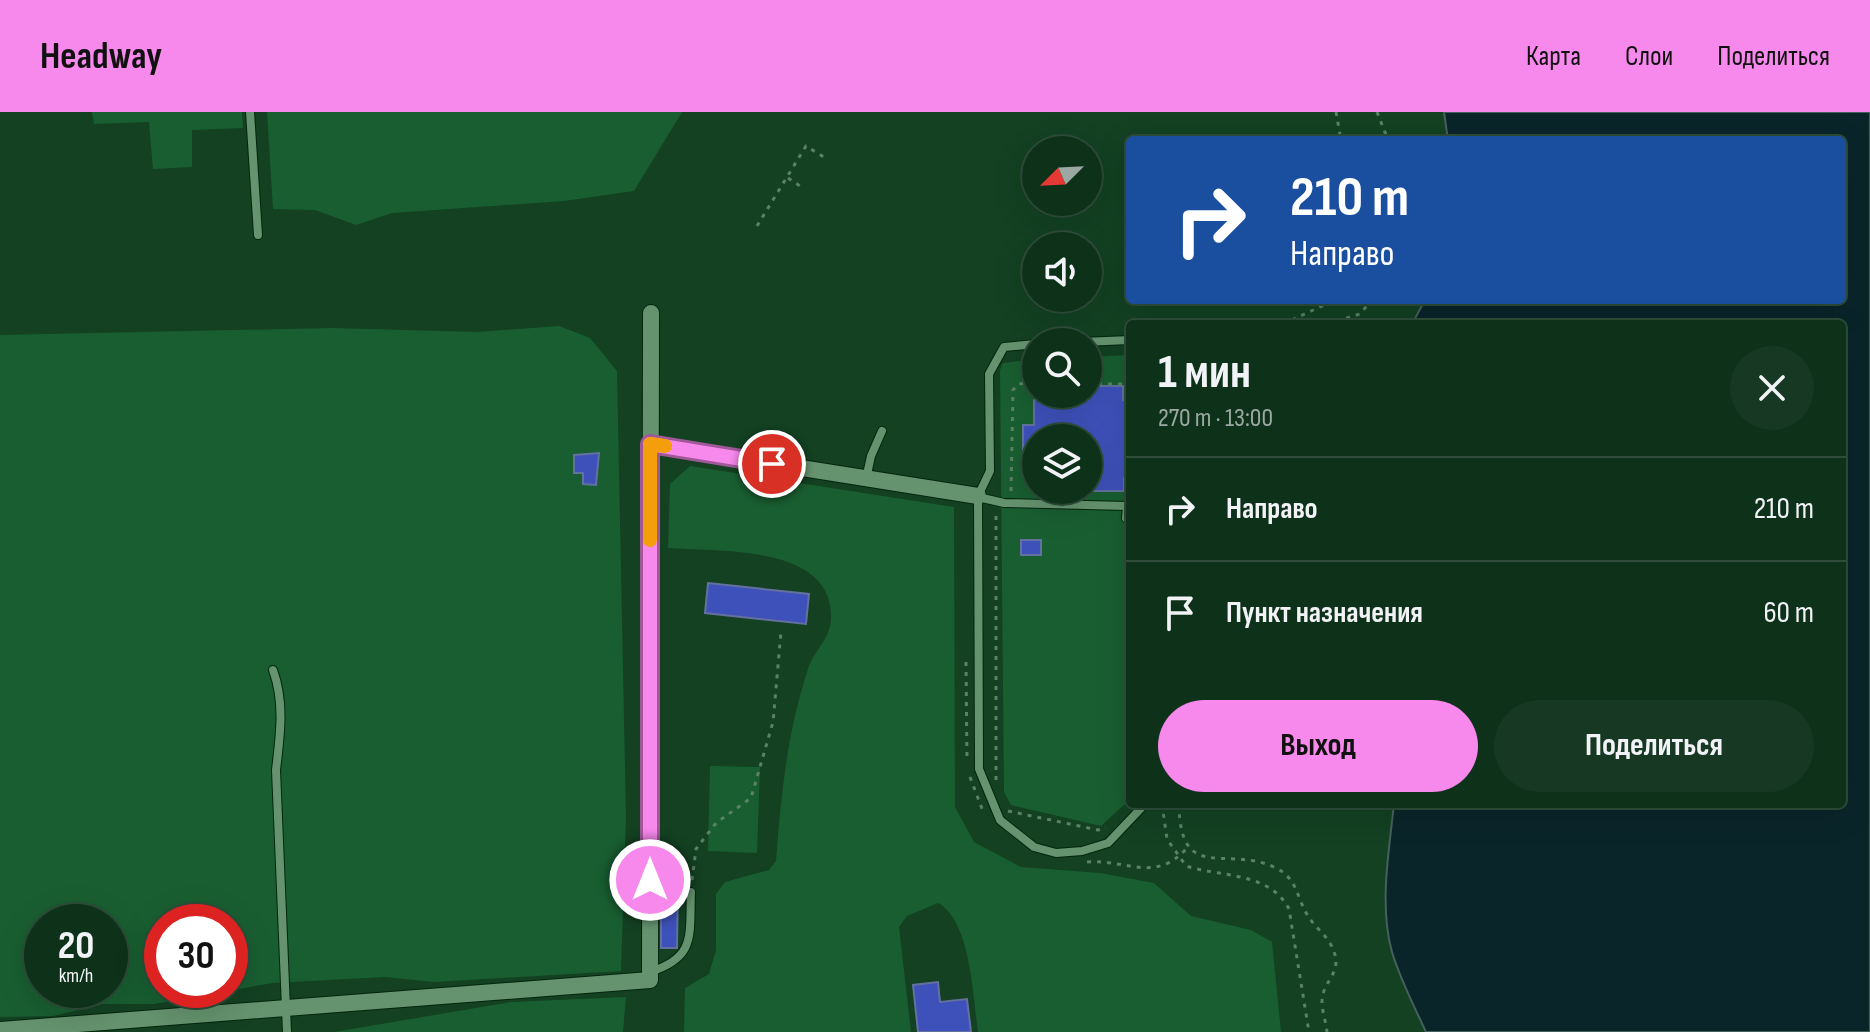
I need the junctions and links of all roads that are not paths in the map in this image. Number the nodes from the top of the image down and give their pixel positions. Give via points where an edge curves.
1 (250, 112) edge
2 (258, 235) dead end
3 (651, 313) dead end
4 (1126, 340) edge
5 (1102, 341) edge
6 (1022, 345) edge
7 (882, 431) dead end
8 (650, 444) junction
9 (866, 480) junction
10 (978, 496) junction
11 (1091, 505) junction
12 (1126, 506) edge
13 (1091, 518) dead end
14 (273, 670) dead end
15 (1141, 808) edge
16 (691, 892) road end
17 (650, 976) junction
18 (287, 1006) junction
19 (0, 1030) edge
20 (287, 1032) edge

1 - 2 lane
3 - 8 street
4 - 5 lane
6 - 10 lane via 1004,347 989,374 990,471
7 - 9 lane
8 - 9 street
8 - 17 street
9 - 10 street
10 - 11 lane via 1010,503
10 - 15 lane via 976,706 979,769 988,799 1015,835 1056,853 1108,843
11 - 12 lane
11 - 13 lane
14 - 18 lane via 280,689 276,770
16 - 17 lane via 688,946 672,965
17 - 18 street
18 - 19 street
18 - 20 lane

